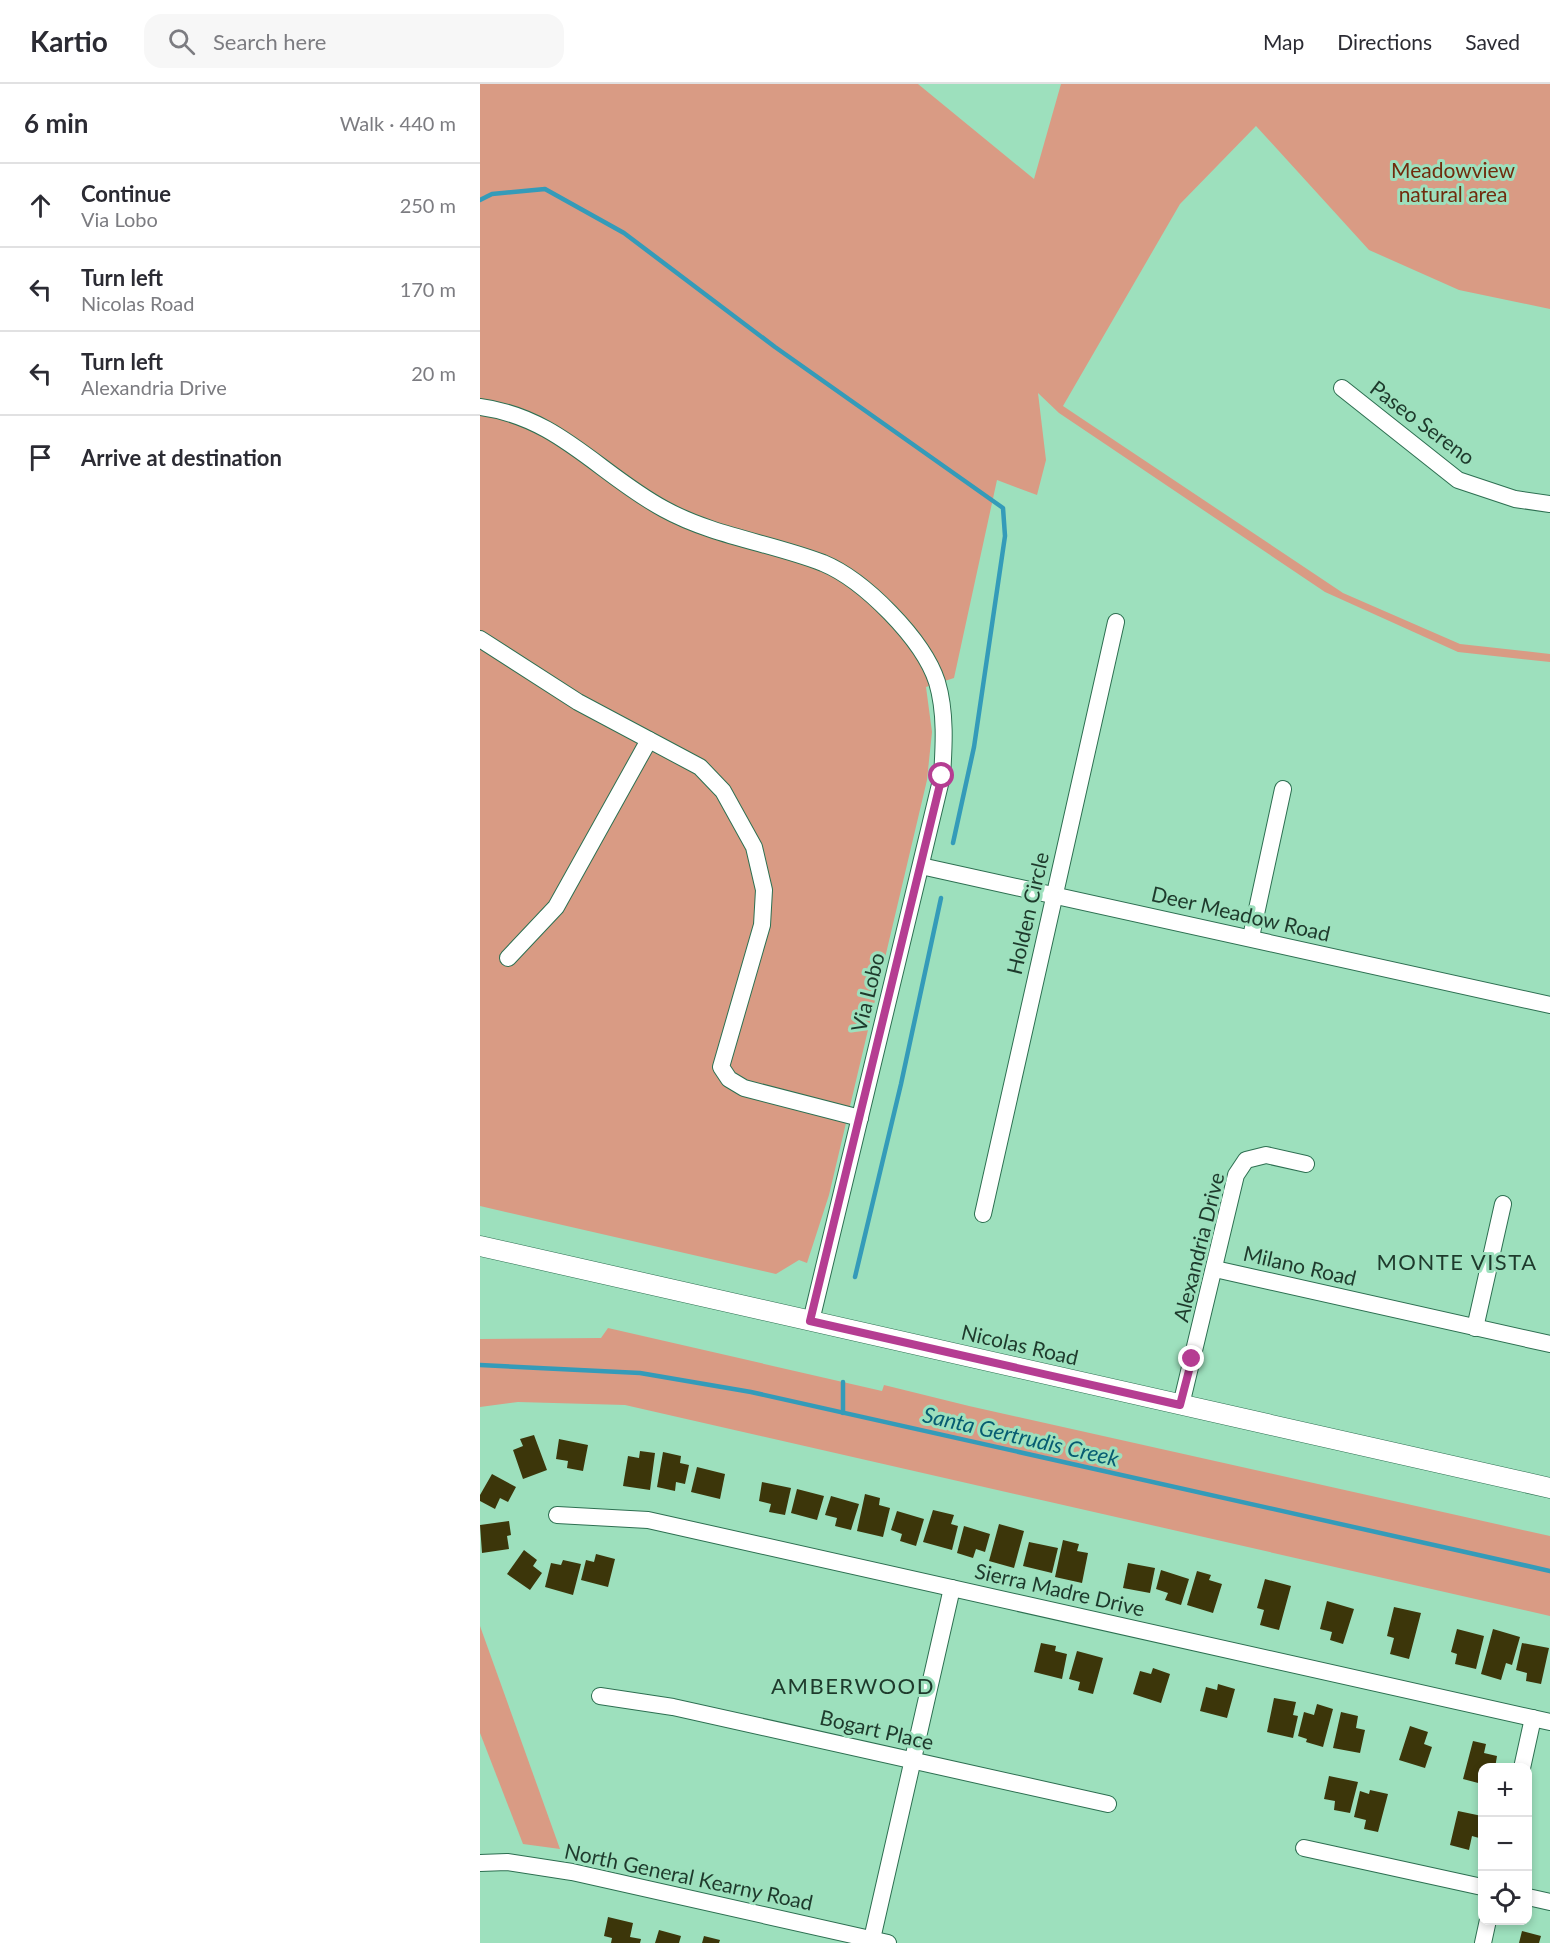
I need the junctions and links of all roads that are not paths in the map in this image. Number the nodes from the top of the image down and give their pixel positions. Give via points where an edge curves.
1 (1342, 388) dead end
2 (480, 407) edge
3 (1550, 504) edge
4 (1116, 622) dead end
5 (482, 647) edge
6 (649, 740) junction
7 (1283, 789) dead end
8 (921, 866) junction
9 (1054, 894) junction
10 (1251, 937) junction
11 (508, 958) dead end
12 (1550, 1005) edge
13 (860, 1118) junction
14 (1306, 1164) dead end
15 (1503, 1204) dead end
16 (983, 1214) dead end
17 (480, 1246) edge
18 (1215, 1269) junction
19 (810, 1321) junction
20 (1475, 1328) junction
21 (1550, 1344) edge
22 (1180, 1405) junction
23 (1550, 1488) edge
24 (557, 1515) dead end
25 (952, 1588) junction
26 (600, 1696) dead end
27 (1542, 1720) edge
28 (913, 1760) junction
29 (1524, 1763) edge
30 (1108, 1804) dead end
31 (1304, 1848) dead end
32 (480, 1863) edge
33 (1478, 1886) edge
34 (1532, 1898) edge
35 (1550, 1902) edge
36 (1487, 1925) edge
37 (880, 1941) edge
38 (1483, 1943) edge

1 - 3 street, Paseo Sereno via 1458,480 1515,499
2 - 8 street, Via Lobo via 529,419 566,439 665,509 703,526 825,564 852,579 886,607 932,672 942,709 942,776
4 - 9 street, Holden Circle
5 - 6 street
6 - 11 street via 556,907
6 - 13 street via 700,767 723,790 754,847 764,890 762,925 721,1067 729,1079 744,1088
7 - 10 street
8 - 9 street, Deer Meadow Road
8 - 13 street, Via Lobo
9 - 10 street, Deer Meadow Road
9 - 16 street, Holden Circle
10 - 12 street, Deer Meadow Road
13 - 19 street, Via Lobo
14 - 18 street, Alexandria Drive via 1266,1155 1246,1160 1236,1175
15 - 20 street
17 - 19 main road, Nicolas Road
18 - 20 street, Milano Road
18 - 22 street, Alexandria Drive
19 - 22 main road, Nicolas Road
20 - 21 street, Milano Road
22 - 23 main road, Nicolas Road
24 - 25 street, Sierra Madre Drive via 648,1520
25 - 27 street, Sierra Madre Drive
25 - 28 street
26 - 28 street, Bogart Place via 673,1707
27 - 29 street
28 - 30 street, Bogart Place
28 - 37 street
31 - 33 street
32 - 37 street, North General Kearny Road via 507,1862 572,1872
34 - 35 street
36 - 38 street

